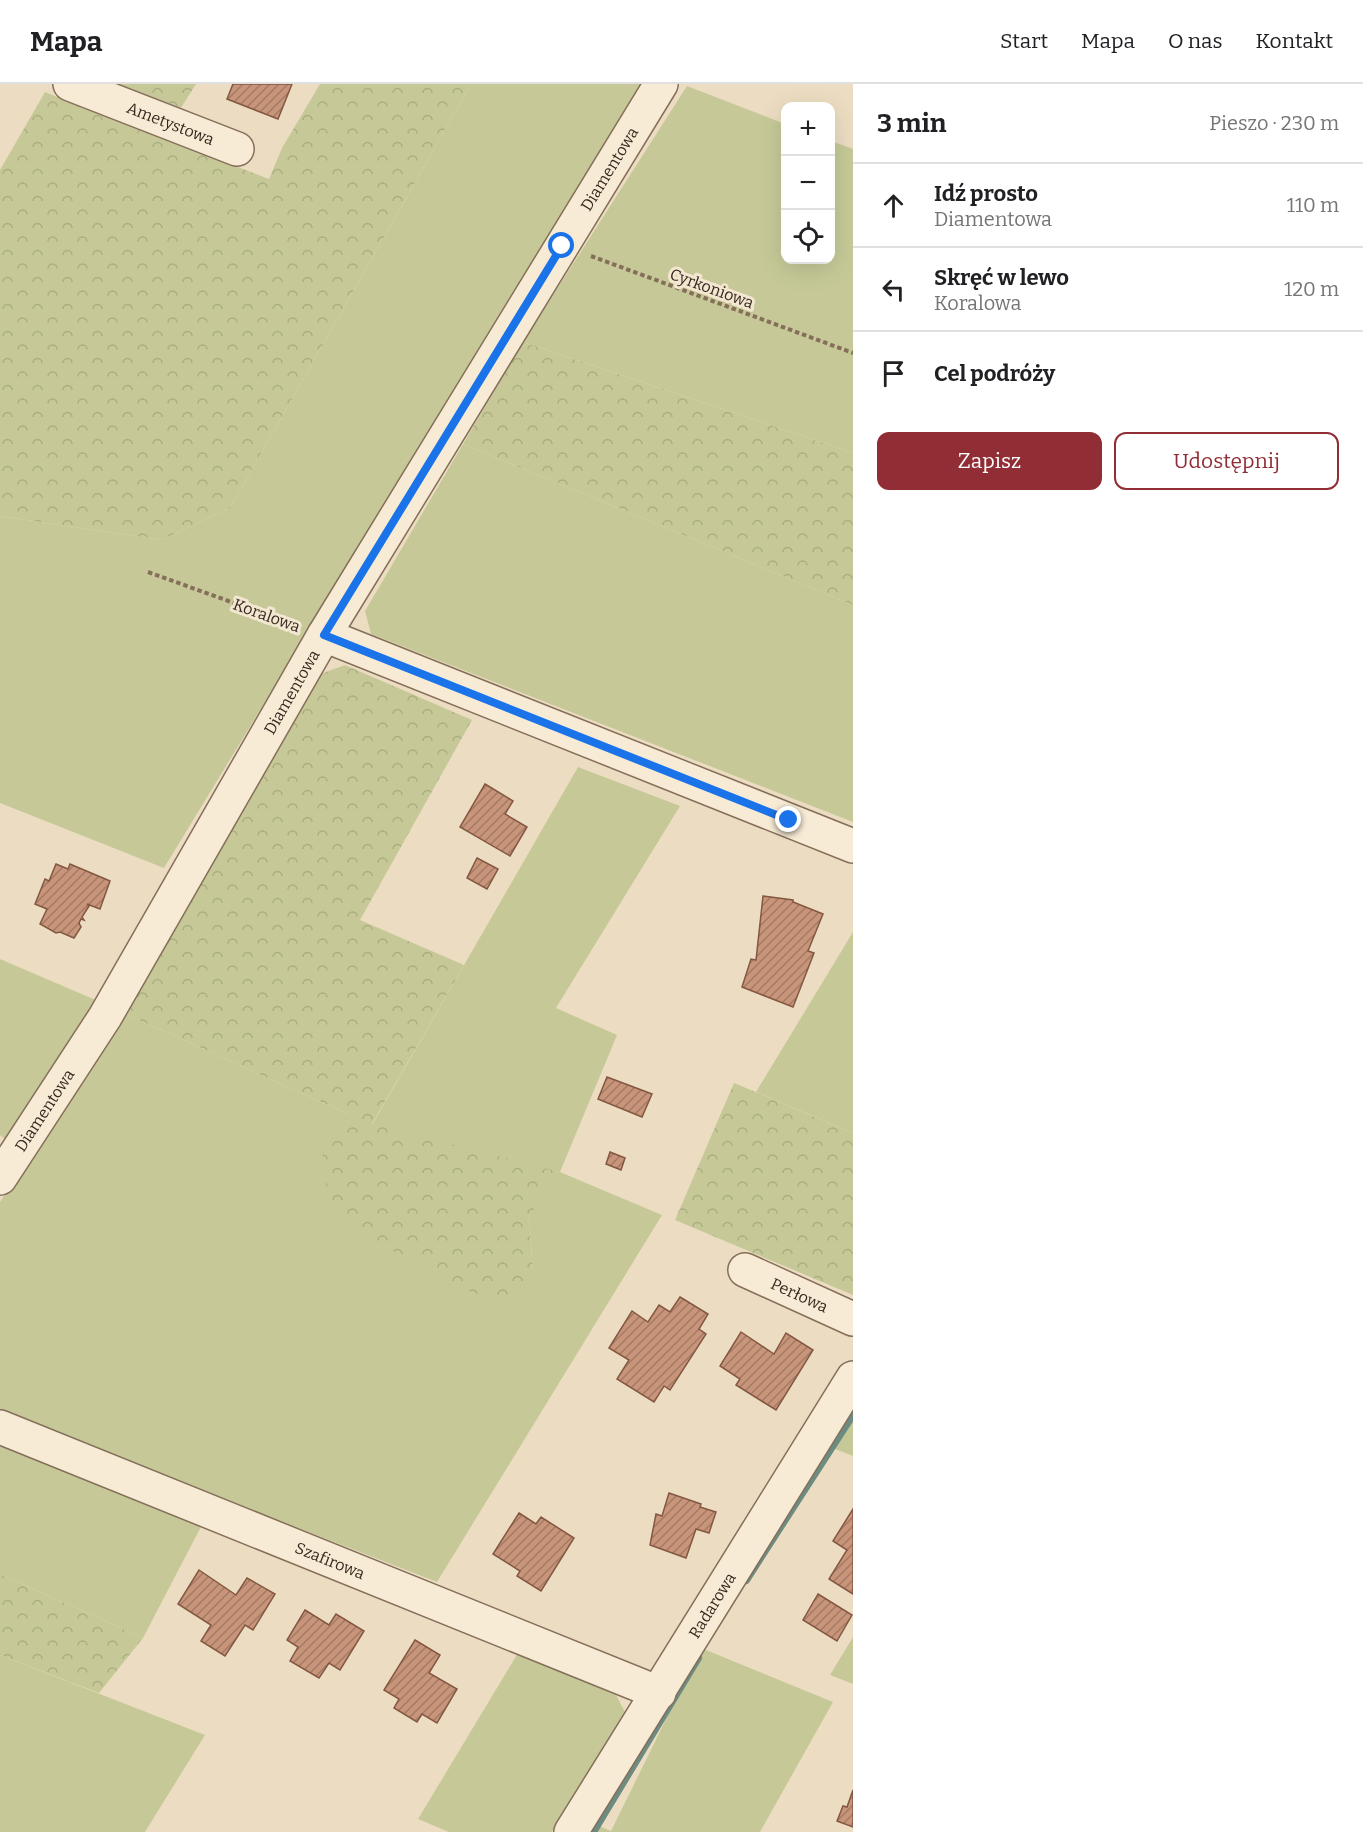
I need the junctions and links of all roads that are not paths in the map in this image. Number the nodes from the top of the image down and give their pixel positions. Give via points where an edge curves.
1 (70, 84) edge
2 (662, 84) edge
3 (237, 149) dead end
4 (324, 635) junction
5 (853, 846) edge
6 (0, 1178) edge
7 (745, 1270) dead end
8 (853, 1319) edge
9 (853, 1378) edge
10 (0, 1427) edge
11 (659, 1693) junction
12 (571, 1832) edge

1 - 3 street, Ametystowa
2 - 4 street, Diamentowa
4 - 5 street
4 - 6 street, Diamentowa via 105,1017
7 - 8 street, Perłowa
9 - 11 street, Radarowa
10 - 11 street, Szafirowa
11 - 12 street, Radarowa

